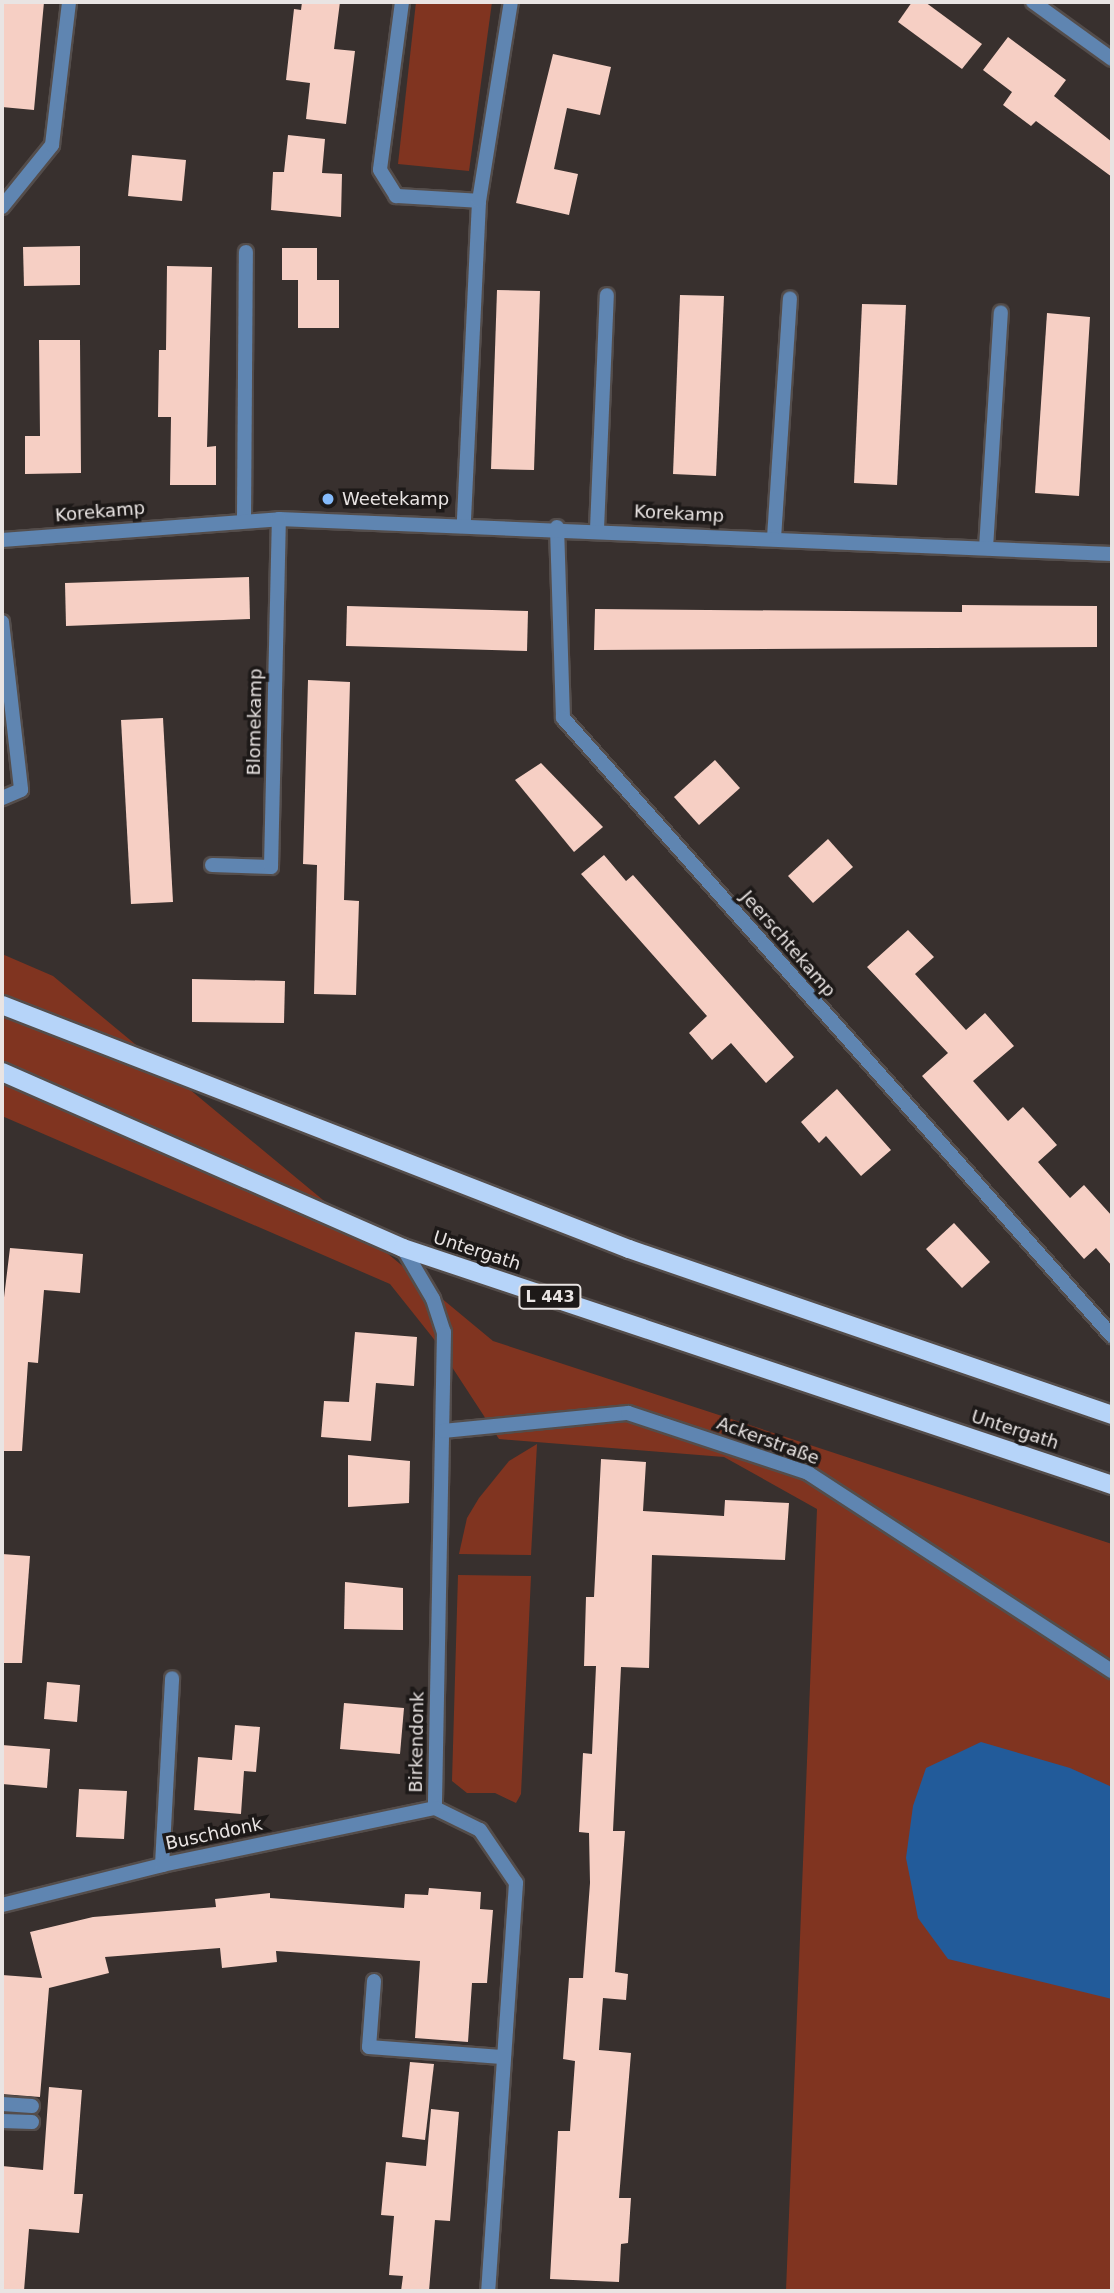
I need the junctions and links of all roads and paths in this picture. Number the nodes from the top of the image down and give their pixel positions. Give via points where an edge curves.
1 (69, 2) edge
2 (402, 2) edge
3 (511, 2) edge
4 (1033, 2) edge
5 (1112, 59) edge
6 (479, 201) junction
7 (2, 207) edge
8 (246, 252) dead end
9 (607, 295) dead end
10 (789, 299) dead end
11 (1001, 312) dead end
12 (244, 519) junction
13 (279, 519) junction
14 (464, 524) junction
15 (557, 527) junction
16 (597, 529) junction
17 (774, 538) junction
18 (2, 540) edge
19 (986, 548) junction
20 (1112, 554) edge
21 (2, 622) edge
22 (2, 799) edge
23 (212, 865) dead end
24 (2, 1005) edge
25 (2, 1072) edge
26 (403, 1248) junction
27 (1112, 1336) edge
28 (1112, 1415) edge
29 (443, 1431) junction
30 (1112, 1485) edge
31 (1112, 1671) edge
32 (172, 1678) dead end
33 (435, 1808) junction
34 (162, 1865) junction
35 (2, 1905) edge
36 (374, 1981) dead end
37 (502, 2057) junction
38 (2, 2104) edge
39 (33, 2106) dead end
40 (2, 2121) edge
41 (32, 2122) dead end
42 (488, 2291) edge

1 - 7 street via 52,145
2 - 6 street via 380,170 396,195
3 - 6 street
4 - 5 street
6 - 14 street
8 - 12 street
9 - 16 street
10 - 17 street
11 - 19 street
12 - 13 street, Korekamp
12 - 18 street, Korekamp
13 - 14 street, Korekamp
13 - 23 street, Blomekamp via 271,867
14 - 15 street, Korekamp
15 - 16 street, Korekamp
15 - 27 street, Jeerschtekamp via 564,718
16 - 17 street, Korekamp
17 - 19 street, Korekamp
19 - 20 street, Korekamp
21 - 22 street via 21,790
24 - 28 main road via 628,1249
25 - 26 main road, Untergath / L 443
26 - 29 street, Birkendonk via 433,1299 444,1332
26 - 30 main road, Untergath / L 443
29 - 31 street, Ackerstraße via 628,1413 808,1473
29 - 33 street, Birkendonk
32 - 34 street
33 - 34 street, Buschdonk
33 - 37 street, Birkendonk via 480,1829 516,1883
34 - 35 street, Buschdonk
36 - 37 street via 369,2047
37 - 42 street, Birkendonk
38 - 39 street
40 - 41 street

